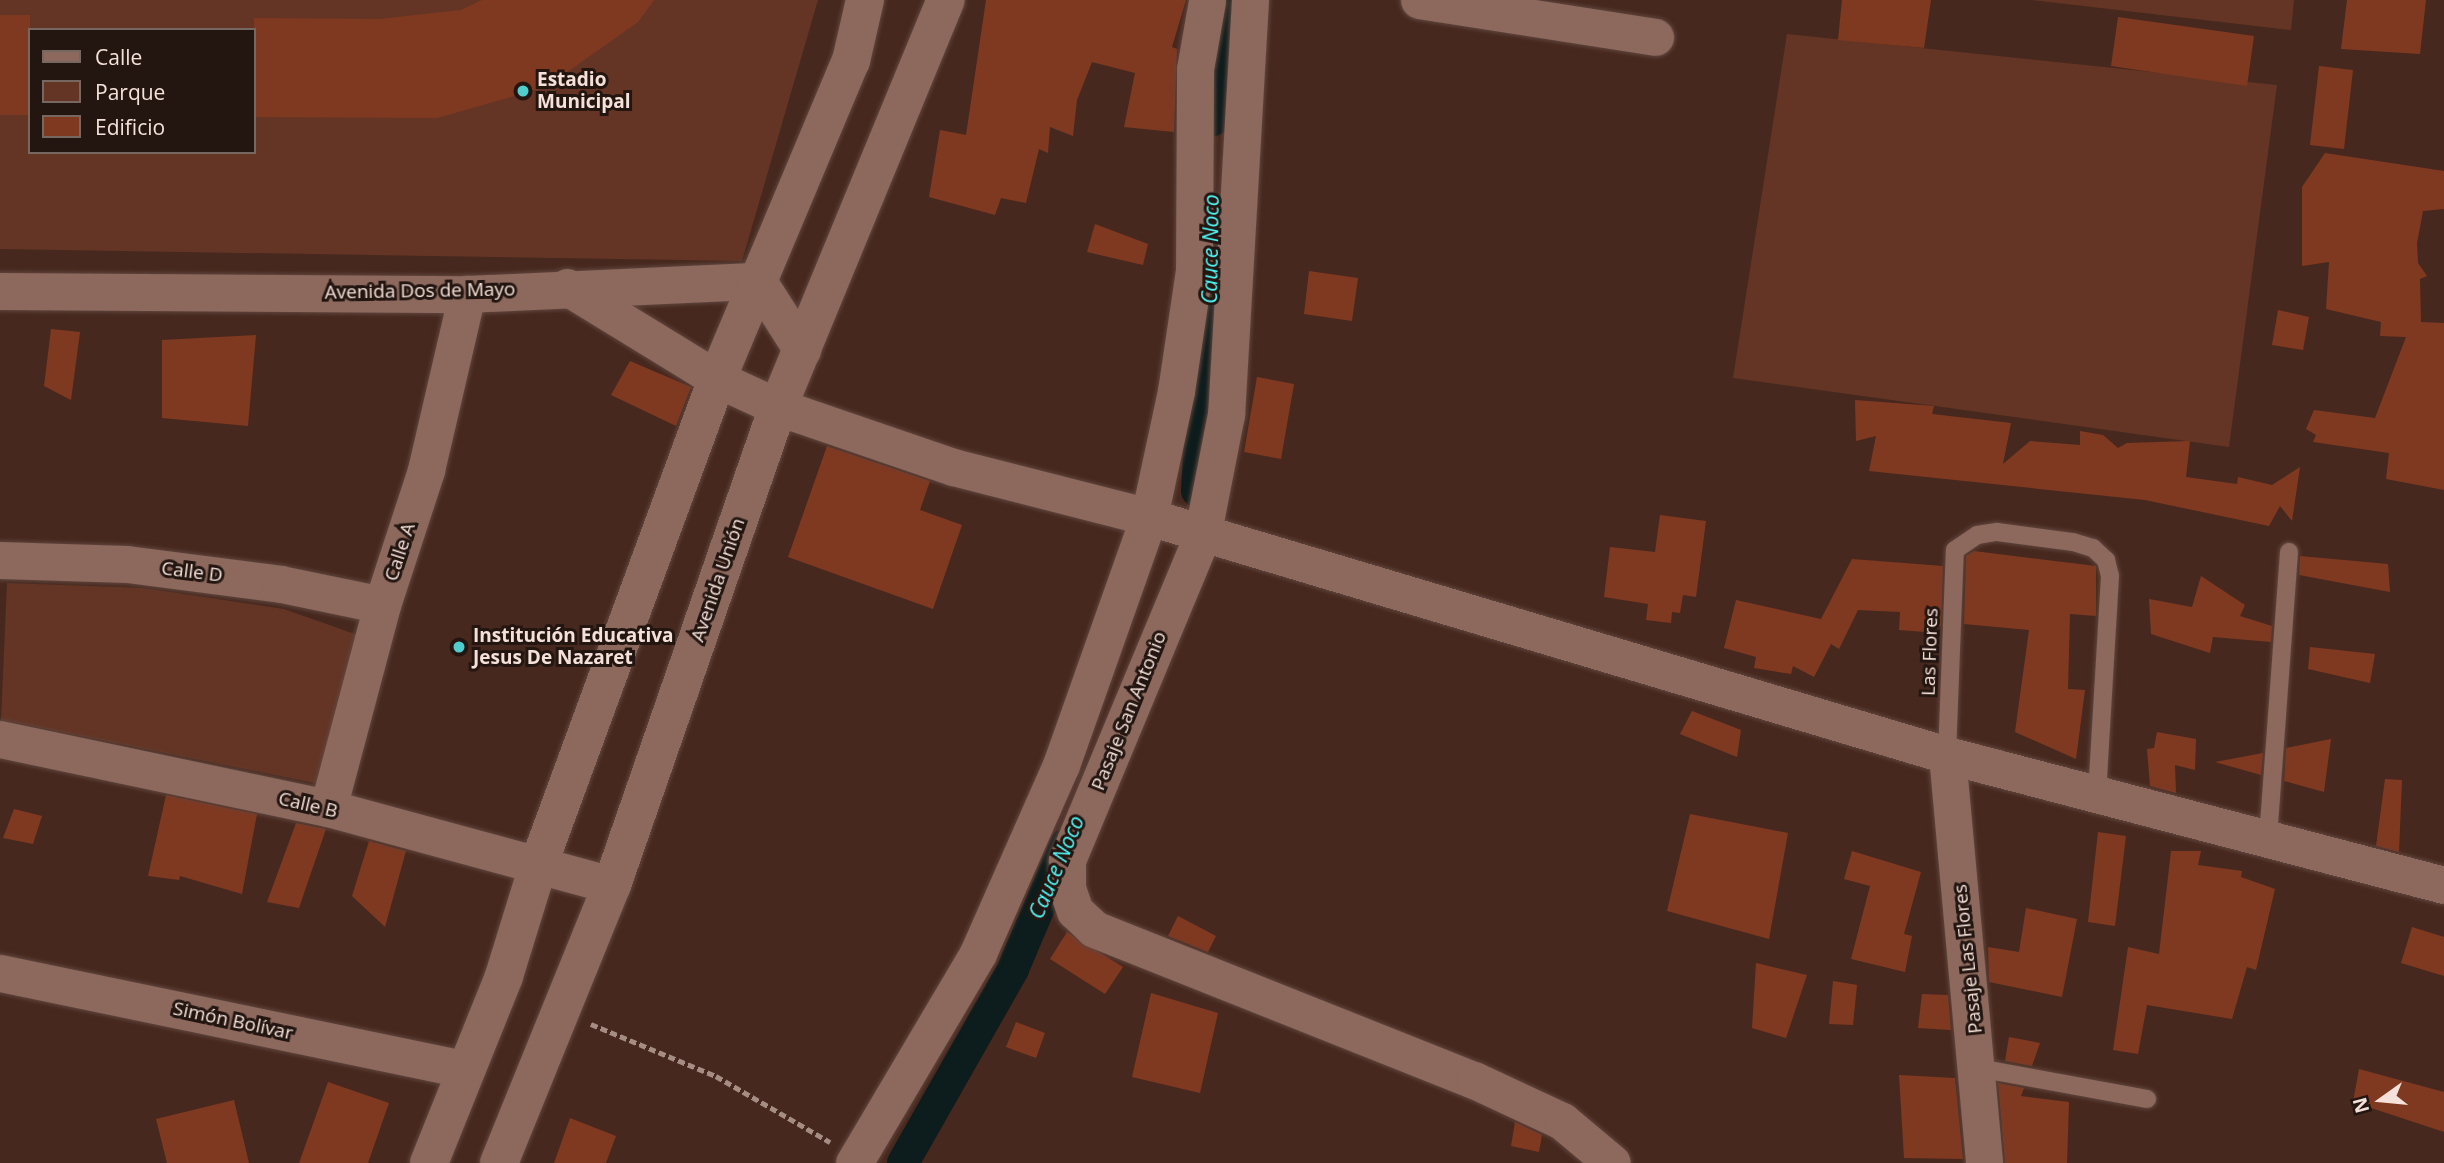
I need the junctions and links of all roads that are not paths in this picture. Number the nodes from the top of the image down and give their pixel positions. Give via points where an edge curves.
1 (865, 0) edge
2 (946, 0) edge
3 (1250, 0) edge
4 (1419, 0) edge
5 (1207, 1) edge
6 (1655, 37) dead end
7 (758, 281) junction
8 (567, 287) junction
9 (0, 291) edge
10 (467, 294) junction
11 (802, 350) junction
12 (717, 379) junction
13 (778, 407) junction
14 (1149, 517) junction
15 (1202, 536) junction
16 (2289, 552) dead end
17 (0, 560) edge
18 (382, 604) junction
19 (0, 739) edge
20 (1947, 755) junction
21 (2097, 796) junction
22 (328, 808) junction
23 (2268, 838) junction
24 (538, 866) junction
25 (612, 885) junction
26 (2444, 885) edge
27 (0, 973) edge
28 (1978, 1068) junction
29 (465, 1069) junction
30 (2147, 1099) dead end
31 (856, 1161) edge
32 (429, 1163) edge
33 (499, 1163) edge
34 (1612, 1163) edge
35 (1984, 1163) edge

1 - 7 main road via 851,61
2 - 11 main road, Avenida Unión
3 - 15 street, Pasaje San Antonio via 1226,414
4 - 6 street
5 - 14 street via 1195,69 1194,271 1176,391
7 - 8 street, Avenida Dos de Mayo
7 - 11 street
7 - 12 main road
8 - 10 street, Avenida Dos de Mayo
8 - 12 street
9 - 10 street, Avenida Dos de Mayo
10 - 18 street, Calle A via 426,470
11 - 13 main road, Avenida Unión
12 - 13 street
12 - 24 main road
13 - 14 street via 953,467
13 - 25 main road, Avenida Unión
14 - 15 street
14 - 31 street via 1061,765 978,953
15 - 20 street
15 - 34 street, Pasaje San Antonio via 1067,862 1067,888 1075,911 1094,929 1474,1080 1562,1121
16 - 23 lane
17 - 18 street, Calle D via 127,564 281,584
18 - 22 street, Calle A
19 - 22 street, Calle B
20 - 21 street
20 - 21 lane, Las Flores via 1955,550 1978,536 1997,532 2073,541 2093,548 2106,560 2110,576
20 - 28 street, Pasaje Las Flores
21 - 23 street
22 - 24 street, Calle B
23 - 26 street
24 - 25 street, Calle B
24 - 29 main road via 504,976
25 - 33 main road, Avenida Unión
27 - 29 street, Simón Bolívar
28 - 30 lane
28 - 35 street, Pasaje Las Flores
29 - 32 main road

